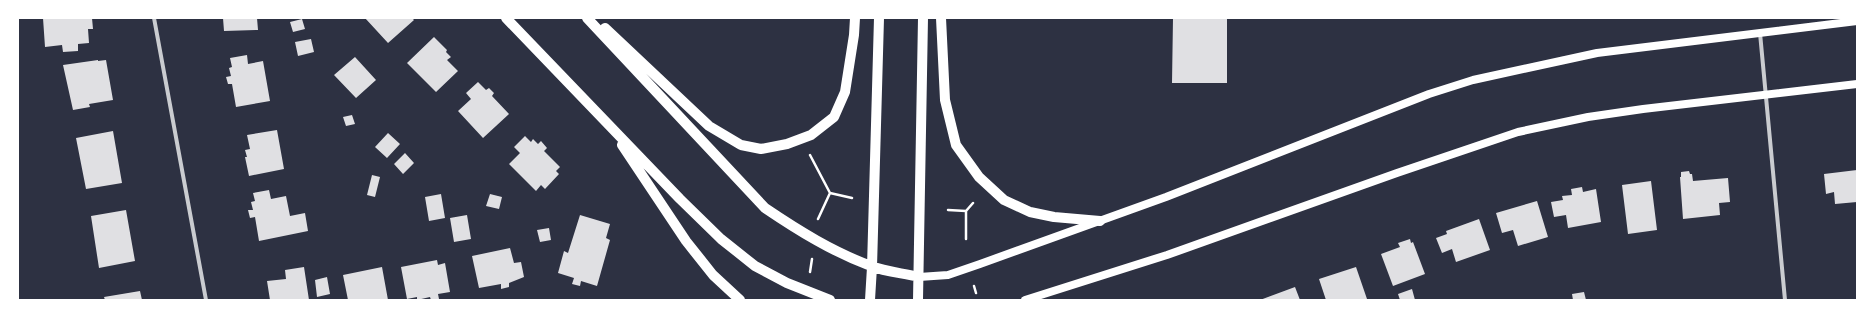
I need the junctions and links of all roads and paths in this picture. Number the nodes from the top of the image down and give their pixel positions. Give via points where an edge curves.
1 (154, 18) edge
2 (506, 18) edge
3 (587, 18) edge
4 (594, 18) edge
5 (855, 18) edge
6 (879, 18) edge
7 (923, 18) edge
8 (941, 18) edge
9 (1857, 21) edge
10 (1760, 32) junction
11 (1857, 84) edge
12 (1766, 95) junction
13 (609, 124) junction
14 (808, 151) dead end
15 (830, 193) junction
16 (852, 198) dead end
17 (973, 203) dead end
18 (948, 210) dead end
19 (966, 210) junction
20 (818, 219) dead end
21 (1100, 221) junction
22 (966, 239) dead end
23 (812, 259) dead end
24 (872, 267) junction
25 (810, 276) dead end
26 (919, 277) junction
27 (206, 300) edge
28 (740, 300) edge
29 (830, 300) edge
30 (870, 300) edge
31 (918, 300) edge
32 (1025, 300) edge
33 (1785, 300) edge

1 - 27 street
2 - 13 main road
3 - 24 main road via 766,208 788,224 837,252
4 - 5 main road via 709,126 741,145 762,149 787,144 811,134 834,117 845,92
6 - 24 main road
7 - 26 main road
8 - 21 main road via 947,107 956,145 979,177 1004,200 1030,212
9 - 10 main road
10 - 12 street
10 - 21 main road via 1597,53 1473,80 1429,94
11 - 12 main road
12 - 32 main road via 1588,117 1518,132 1167,255
12 - 33 street
13 - 28 main road via 686,241 713,275
13 - 29 main road via 721,239 755,266 786,283
14 - 15 path
15 - 16 path
15 - 20 path
17 - 19 path
18 - 19 path
19 - 22 path
21 - 26 main road via 948,275
23 - 25 path
24 - 26 main road
24 - 30 main road
26 - 31 main road

